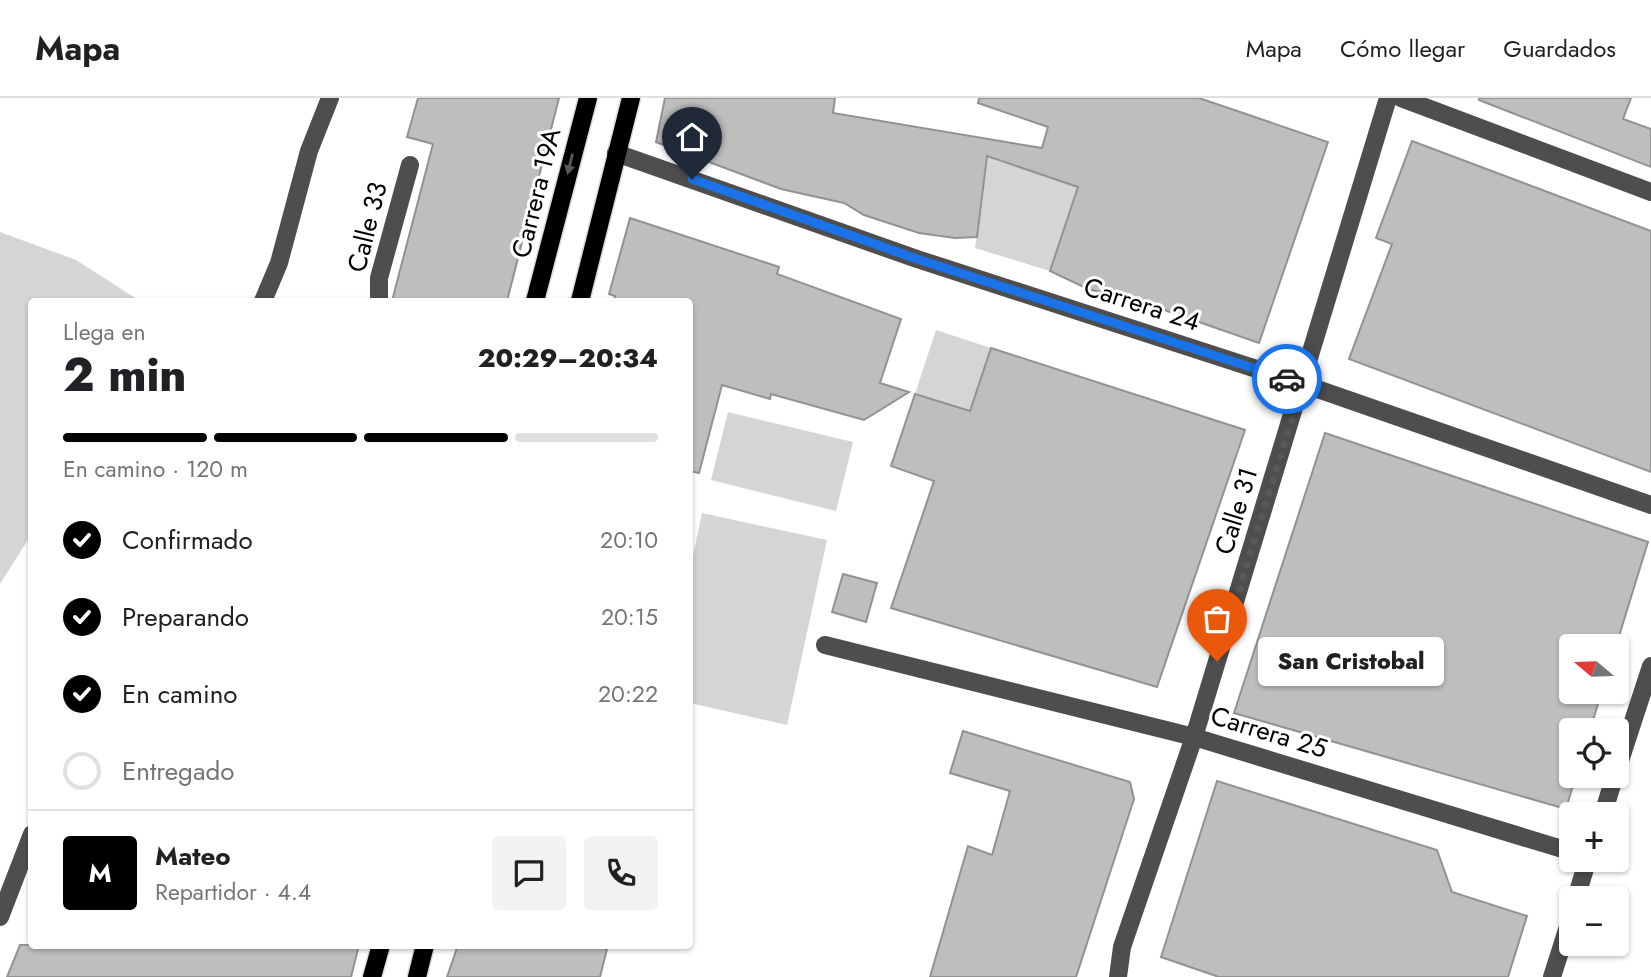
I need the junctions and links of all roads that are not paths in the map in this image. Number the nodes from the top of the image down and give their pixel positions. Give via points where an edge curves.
1 (330, 98) edge
2 (343, 98) edge
3 (588, 98) edge
4 (631, 98) edge
5 (1388, 98) edge
6 (1401, 98) edge
7 (309, 150) junction
8 (616, 153) junction
9 (410, 165) dead end
10 (1651, 192) edge
11 (264, 298) edge
12 (379, 298) edge
13 (536, 298) edge
14 (581, 298) edge
15 (1303, 384) junction
16 (1651, 505) edge
17 (825, 645) dead end
18 (1651, 666) edge
19 (1629, 733) edge
20 (1194, 737) junction
21 (28, 844) edge
22 (1559, 848) edge
23 (0, 917) edge
24 (380, 949) edge
25 (424, 949) edge
26 (1559, 955) edge
27 (372, 977) edge
28 (417, 977) edge
29 (1118, 977) edge
30 (1552, 977) edge

1 - 7 street
2 - 7 street
3 -> 13 main road, Carrera 19A
4 - 8 main road
5 - 15 street, Calle 31
6 - 10 street
7 - 11 street via 279,263
8 - 14 main road
8 - 15 street, Carrera 24 via 917,259
9 - 12 street, Calle 33 via 379,278
15 - 16 street, Carrera 24
15 - 20 street, Calle 31
17 - 20 street, Carrera 25
18 - 19 street
20 - 22 street, Carrera 25
20 - 29 street, Calle 31 via 1122,947
21 - 23 street
24 - 27 main road
25 - 28 main road
26 - 30 street

